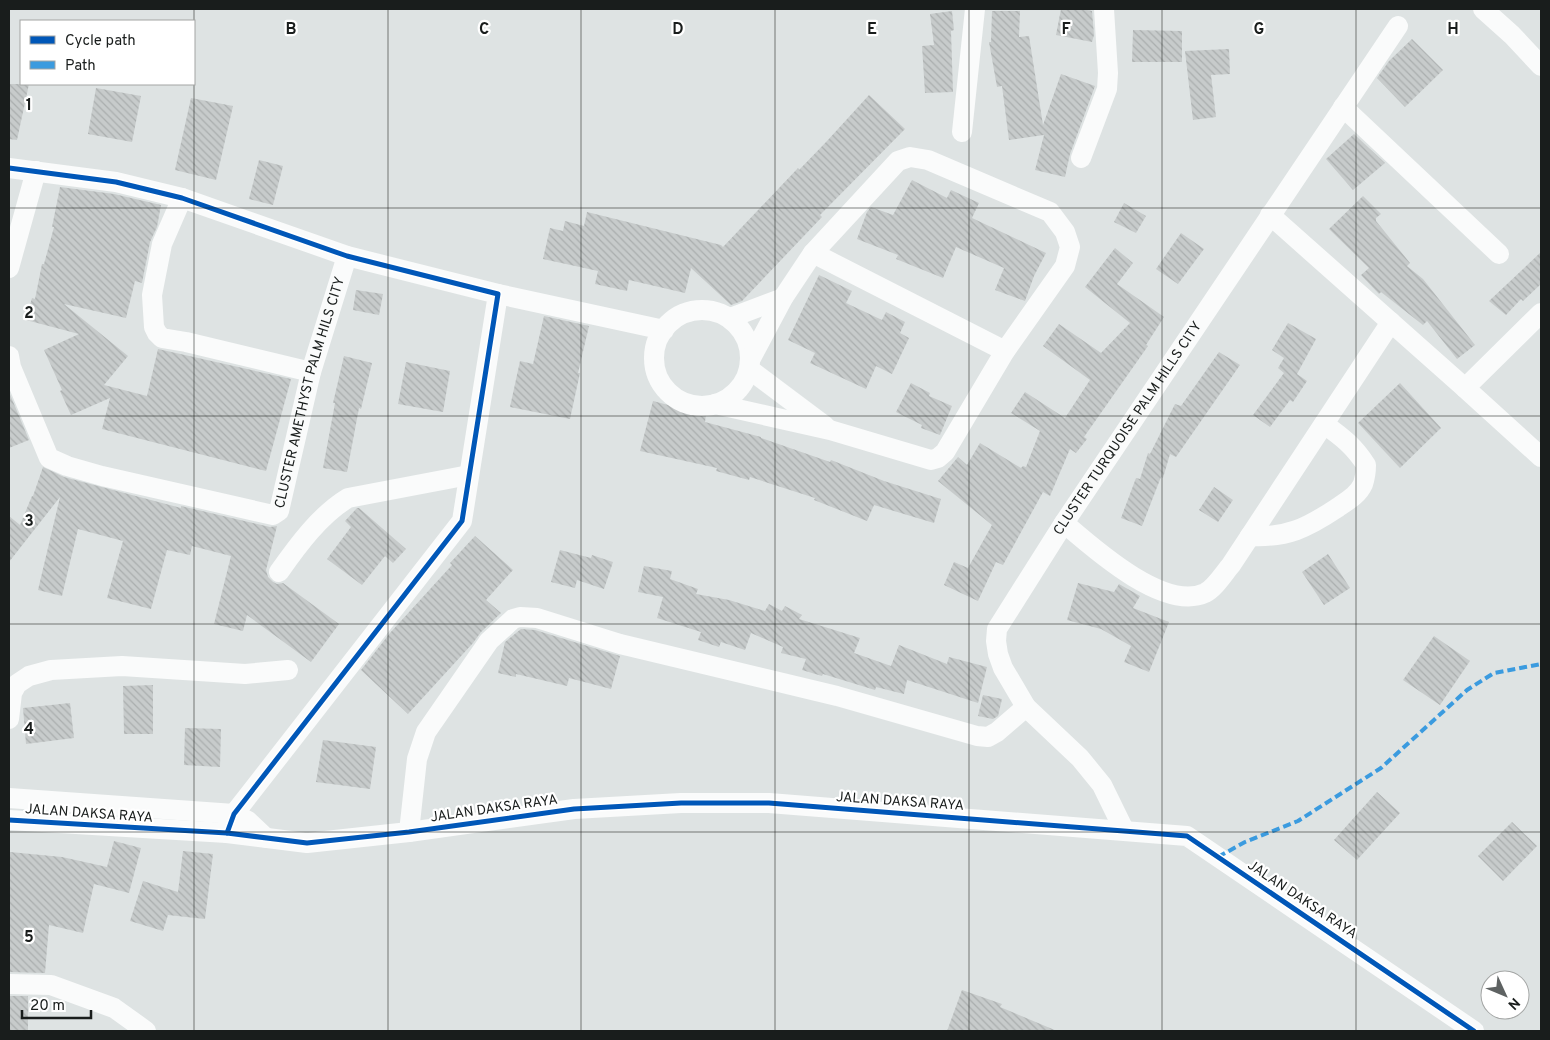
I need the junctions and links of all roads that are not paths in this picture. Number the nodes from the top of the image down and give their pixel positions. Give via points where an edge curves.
1 (975, 9) edge
2 (1104, 9) edge
3 (1483, 9) edge
4 (1398, 26) dead end
5 (1541, 66) edge
6 (1343, 107) junction
7 (962, 132) dead end
8 (1081, 158) dead end
9 (9, 168) edge
10 (36, 171) junction
11 (182, 198) junction
12 (1270, 215) junction
13 (813, 253) junction
14 (1499, 254) dead end
15 (347, 256) junction
16 (9, 268) edge
17 (498, 294) junction
18 (783, 298) junction
19 (1541, 313) edge
20 (730, 318) junction
21 (1391, 322) junction
22 (664, 330) junction
23 (1005, 351) junction
24 (9, 356) edge
25 (750, 365) junction
26 (312, 372) junction
27 (1465, 388) junction
28 (715, 404) junction
29 (1324, 424) junction
30 (830, 430) junction
31 (1541, 458) edge
32 (469, 475) junction
33 (1064, 523) junction
34 (1250, 536) junction
35 (279, 572) dead end
36 (288, 670) dead end
37 (1026, 707) junction
38 (9, 719) edge
39 (9, 798) edge
40 (234, 814) junction
41 (9, 820) edge
42 (1124, 830) junction
43 (408, 832) junction
44 (227, 833) junction
45 (266, 838) junction
46 (9, 984) edge
47 (146, 1031) edge
48 (1474, 1031) edge

1 - 7 street
2 - 8 street via 1107,89
3 - 5 street
4 - 6 street, CLUSTER TURQUOISE PALM HILLS CITY
6 - 12 street, CLUSTER TURQUOISE PALM HILLS CITY
6 - 14 street
9 - 10 street
10 - 11 street via 116,182
10 - 16 street
11 - 15 street
11 - 26 street via 162,244 152,296 157,333 162,338
12 - 21 street
12 - 33 street, CLUSTER TURQUOISE PALM HILLS CITY
13 - 18 street
13 - 23 street
13 - 23 street via 898,161 910,156 928,160 1050,212 1065,232 1070,247 1065,266
15 - 17 street
15 - 26 street, CLUSTER AMETHYST PALM HILS CITY
17 - 22 street
17 - 32 street
18 - 20 street
18 - 25 street
19 - 27 street
20 - 22 street via 702,310 687,312
20 - 25 street via 748,344
21 - 27 street
21 - 29 street
22 - 28 street via 654,358 663,385 686,403
23 - 30 street via 945,452 938,458 931,460
24 - 26 street, CLUSTER AMETHYST PALM HILS CITY via 49,458 102,476 273,515 279,511
25 - 28 street via 742,384
25 - 30 street
27 - 31 street
28 - 30 street
29 - 34 street
29 - 34 street via 1350,443 1366,465 1363,485 1354,496 1312,524 1270,537
32 - 35 street via 348,498 333,507 294,550
32 - 40 street via 462,521
33 - 34 street via 1101,555 1146,584 1172,594 1192,597 1207,592 1231,565
33 - 37 street, CLUSTER TURQUOISE PALM HILLS CITY via 997,628 996,641 1003,668
36 - 38 street via 246,674 112,666 51,670 29,676 17,684 12,693
37 - 42 street, CLUSTER TURQUOISE PALM HILLS CITY via 1080,758 1102,785
37 - 43 street via 997,732 988,737 977,736 837,696 620,644 537,618 520,617 513,619 489,641 426,732 417,759
39 - 40 street, JALAN DAKSA RAYA
40 - 44 street
40 - 45 street via 248,820
41 - 44 street, JALAN DAKSA RAYA
42 - 43 street, JALAN DAKSA RAYA via 769,803 690,803 574,809
42 - 48 street, JALAN DAKSA RAYA via 1188,836
43 - 45 street, JALAN DAKSA RAYA via 306,843
44 - 45 street, JALAN DAKSA RAYA
46 - 47 street via 51,985 114,1008

